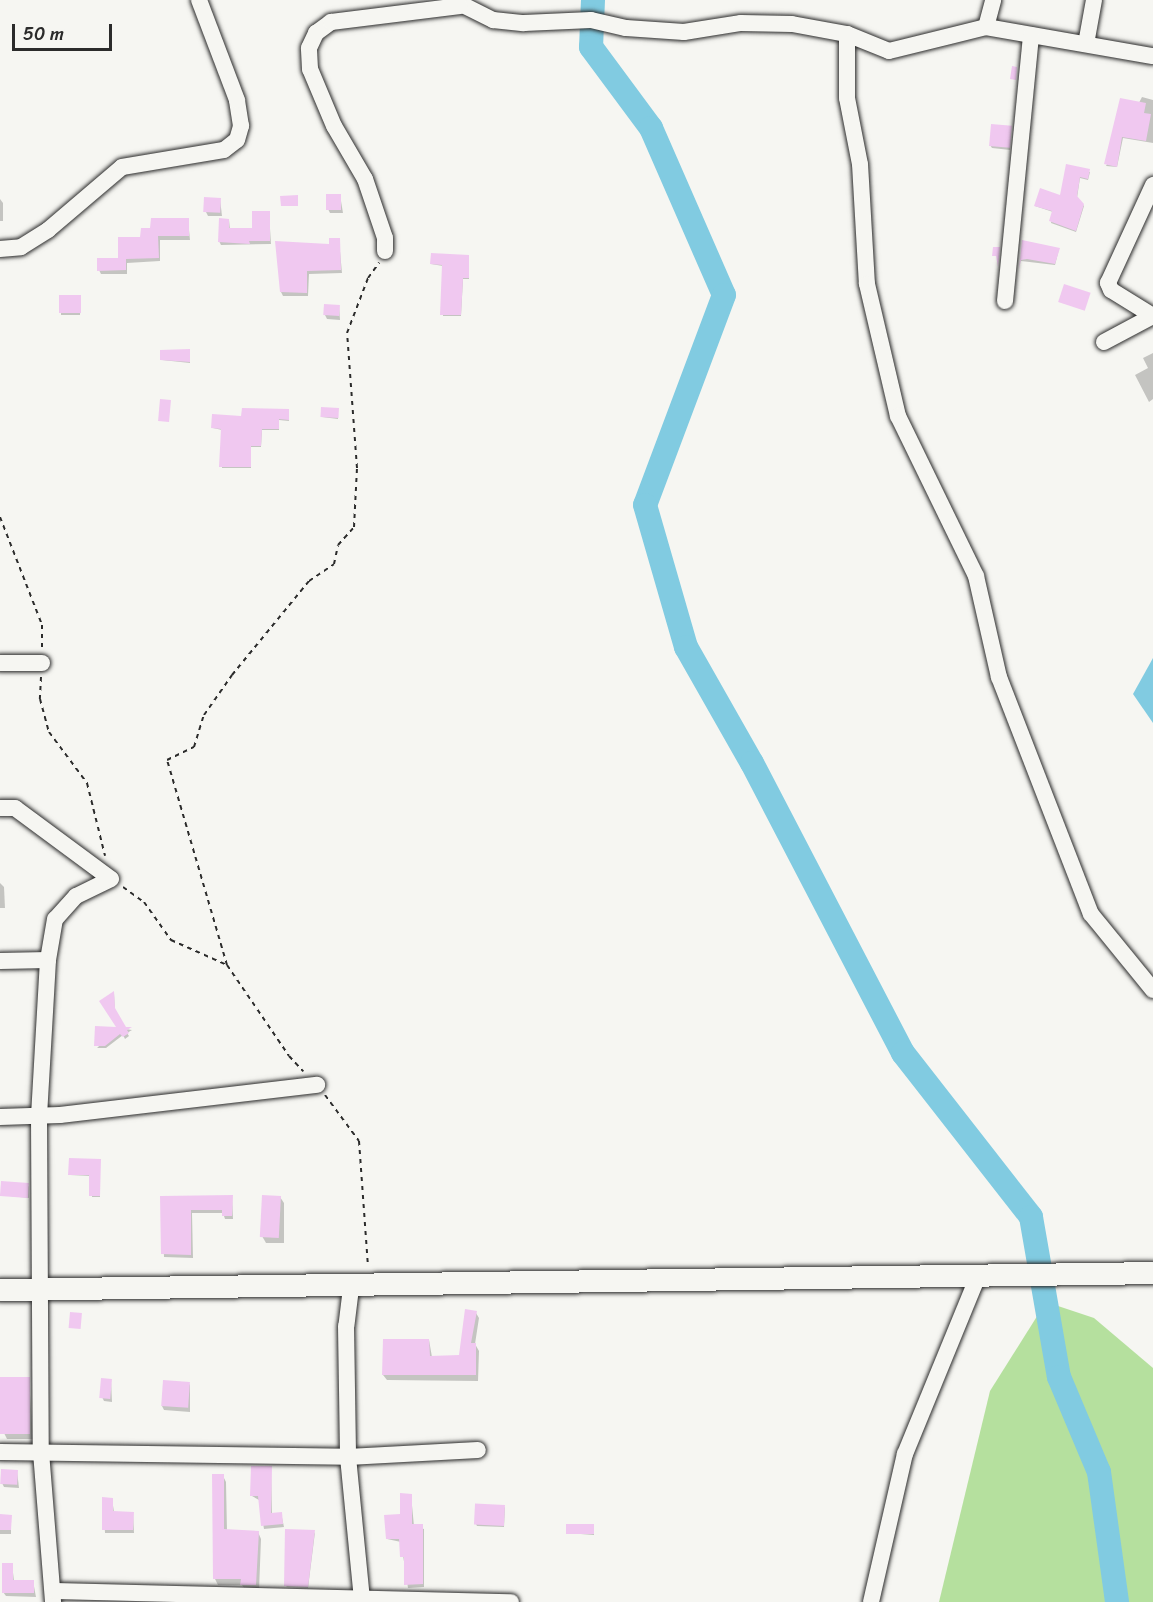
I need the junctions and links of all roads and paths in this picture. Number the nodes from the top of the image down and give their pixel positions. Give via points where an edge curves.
1 (199, 0) edge
2 (993, 0) edge
3 (1094, 0) edge
4 (457, 3) edge
5 (986, 27) junction
6 (847, 34) junction
7 (1031, 35) junction
8 (1086, 44) junction
9 (1153, 56) edge
10 (1153, 185) edge
11 (0, 249) edge
12 (385, 251) joint
13 (1005, 301) dead end
14 (1153, 316) edge
15 (1104, 342) dead end
16 (0, 517) edge
17 (0, 663) edge
18 (42, 663) junction
19 (0, 808) edge
20 (111, 879) junction
21 (48, 960) junction
22 (0, 961) edge
23 (227, 965) junction
24 (1153, 990) edge
25 (317, 1085) junction
26 (0, 1117) edge
27 (39, 1117) junction
28 (1153, 1273) edge
29 (978, 1276) junction
30 (361, 1288) junction
31 (0, 1290) edge
32 (40, 1290) junction
33 (478, 1450) dead end
34 (0, 1452) edge
35 (41, 1452) junction
36 (348, 1457) junction
37 (53, 1597) edge
38 (362, 1599) junction
39 (511, 1602) edge
40 (872, 1602) edge

1 - 11 street via 237,100 241,126 237,140 224,150 122,166 48,230 21,247
2 - 5 street
3 - 8 street
4 - 6 street via 493,20 514,22 591,20 626,28 684,32 741,23 792,24
4 - 12 street via 331,22 316,33 309,48 310,69 334,126 365,179 385,238
5 - 6 street via 889,51
5 - 7 street
6 - 24 street via 848,98 860,164 867,284 898,416 976,576 999,677 1091,914
7 - 8 street
7 - 13 street
8 - 9 street
10 - 14 street via 1108,283 1111,290
12 - 23 path via 368,278 347,333 357,468 354,527 338,545 334,564 309,581 232,675 204,715 194,747 166,760
14 - 15 street
16 - 18 path via 42,626
17 - 18 street
18 - 20 path via 40,699 49,732 87,783
19 - 20 street via 15,808
20 - 21 street via 76,896 55,919
20 - 23 path via 144,902 171,940
21 - 22 street
21 - 27 street
23 - 25 path via 289,1056
25 - 27 street
25 - 30 path via 359,1141
26 - 27 street
27 - 32 street
28 - 29 street
29 - 30 street
29 - 40 street via 905,1454
30 - 32 street
30 - 36 street via 346,1326
31 - 32 street
32 - 35 street
33 - 36 street
34 - 35 street
35 - 36 street
35 - 37 street
36 - 38 street
37 - 38 street
38 - 39 street

